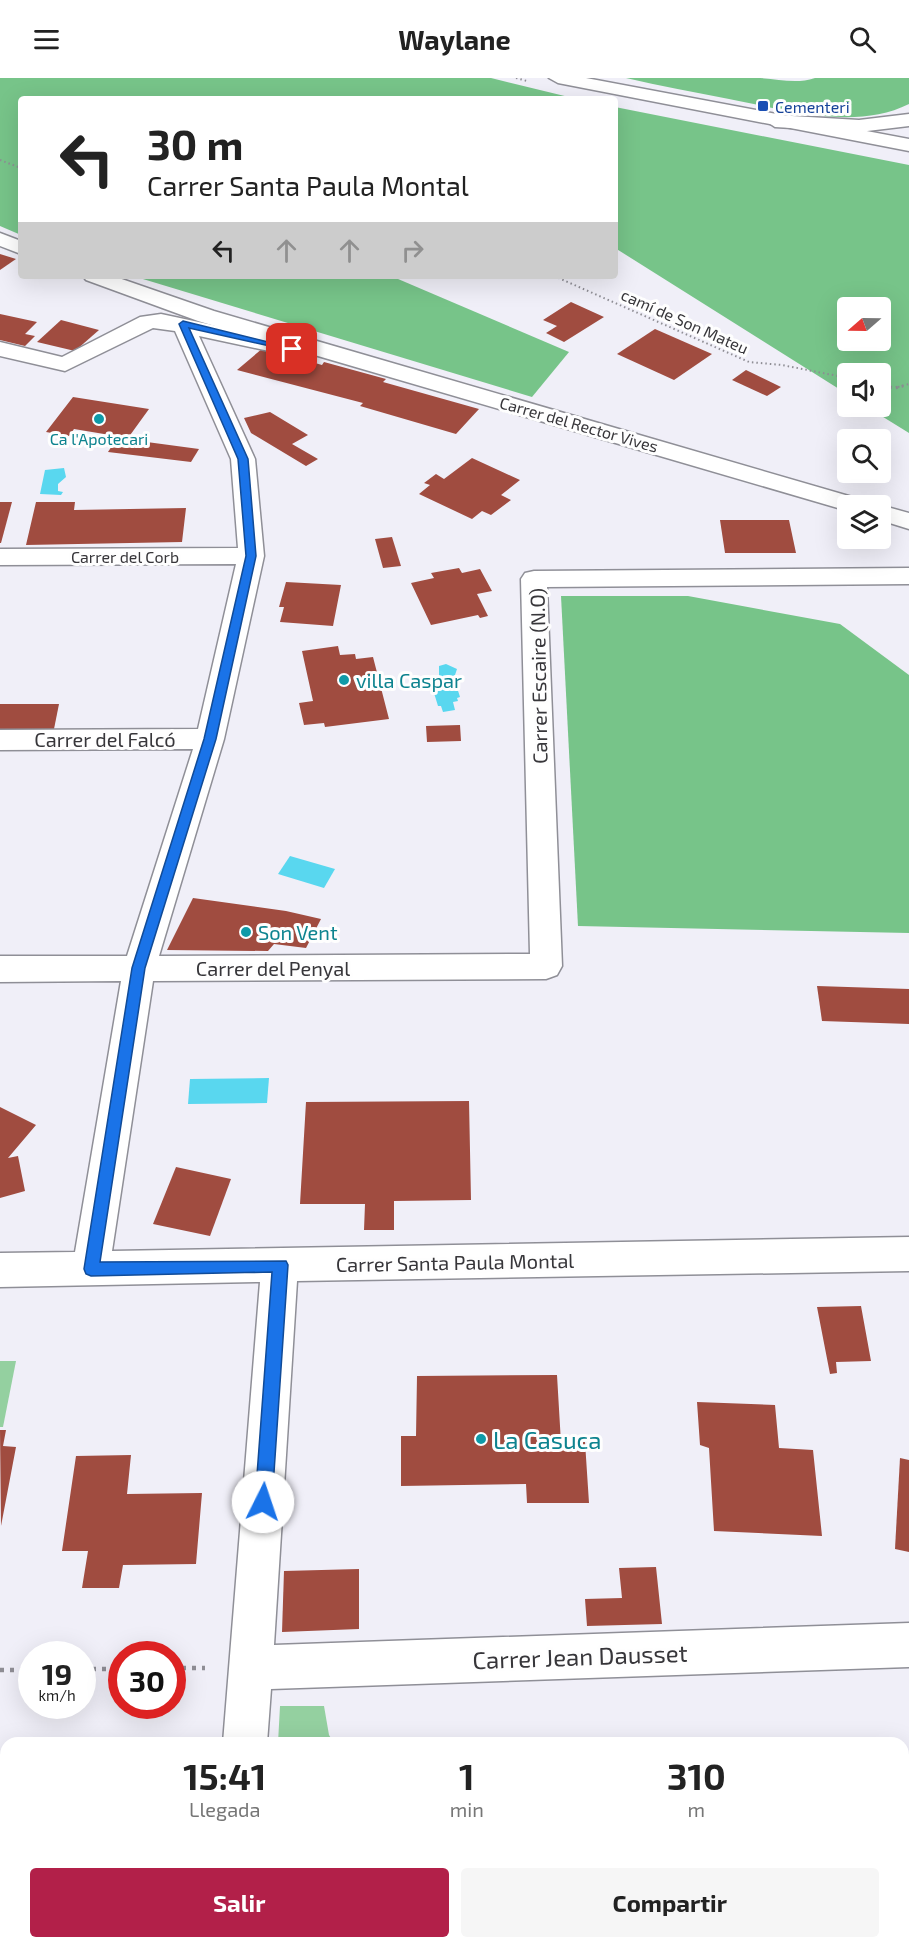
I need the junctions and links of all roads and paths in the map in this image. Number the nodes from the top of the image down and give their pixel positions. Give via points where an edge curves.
1 (558, 78) edge
2 (909, 120) edge
3 (775, 121) junction
4 (909, 145) edge
5 (0, 160) edge
6 (18, 167) edge
7 (0, 239) edge
8 (18, 247) edge
9 (101, 279) edge
10 (561, 279) edge
11 (183, 324) junction
12 (300, 343) junction
13 (0, 349) edge
14 (837, 376) edge
15 (909, 384) edge
16 (891, 387) edge
17 (837, 500) edge
18 (891, 515) edge
19 (909, 520) edge
20 (251, 556) junction
21 (0, 557) edge
22 (909, 576) edge
23 (210, 739) junction
24 (0, 740) edge
25 (546, 966) joint
26 (139, 968) junction
27 (0, 969) edge
28 (909, 1254) edge
29 (280, 1265) junction
30 (91, 1269) junction
31 (0, 1270) edge
32 (909, 1645) edge
33 (251, 1668) junction
34 (0, 1670) edge
35 (18, 1670) edge
36 (245, 1737) edge

1 - 3 main road
2 - 3 main road via 852,126
3 - 4 main road
5 - 6 path
7 - 8 main road
9 - 12 main road, Carrer del Rector Vives via 206,316
10 - 14 path, camí de Son Mateu via 749,362
11 - 12 main road via 292,349
11 - 13 main road via 147,322 65,364
11 - 20 main road via 243,459
12 - 17 main road, Carrer del Rector Vives
15 - 16 path
18 - 19 main road
20 - 21 main road, Carrer del Corb
20 - 23 main road
22 - 25 main road, Carrer Escaire (N.O) via 534,579
23 - 24 main road, Carrer del Falcó
23 - 26 main road
25 - 26 main road, Carrer del Penyal
26 - 27 main road, Carrer del Penyal
26 - 30 main road
28 - 29 main road, Carrer Santa Paula Montal
29 - 30 main road, Carrer Santa Paula Montal
29 - 33 main road
30 - 31 main road, Carrer Santa Paula Montal
32 - 33 main road, Carrer Jean Dausset
33 - 36 main road
34 - 35 path

